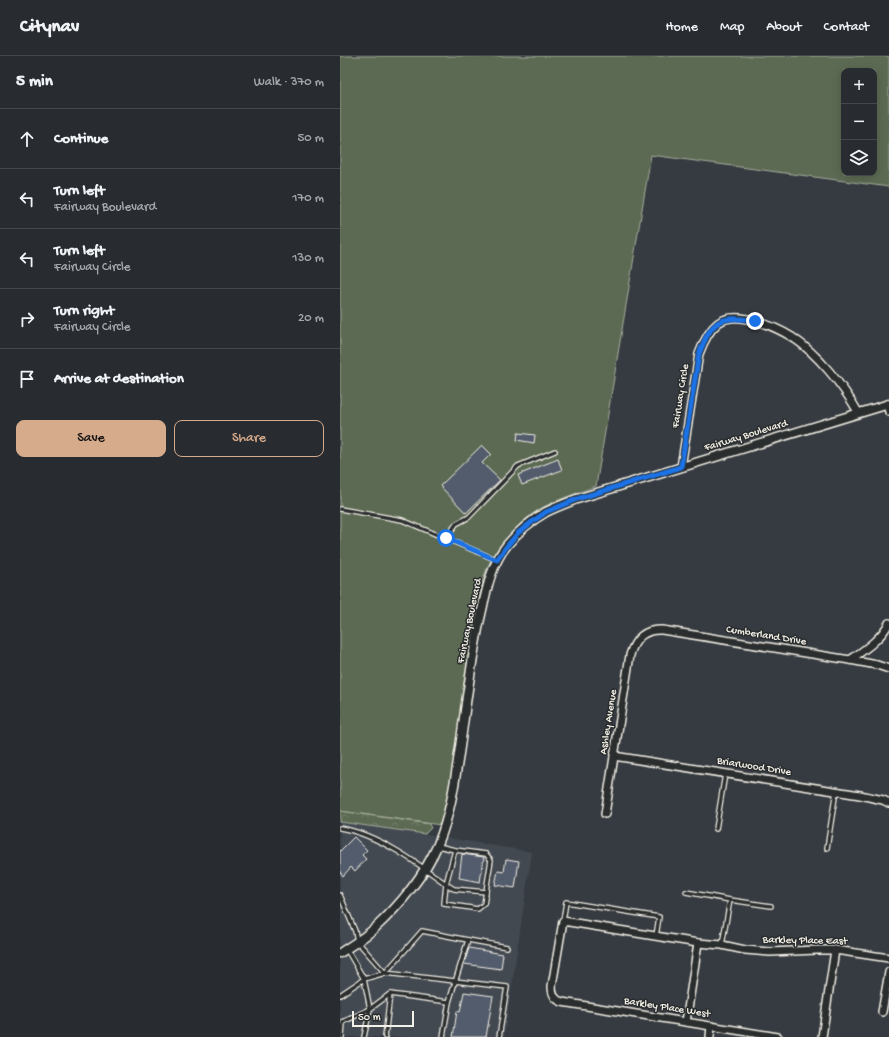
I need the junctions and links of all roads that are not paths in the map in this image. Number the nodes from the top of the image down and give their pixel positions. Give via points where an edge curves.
1 (888, 407) edge
2 (858, 412) junction
3 (555, 451) dead end
4 (681, 467) junction
5 (340, 510) edge
6 (446, 538) junction
7 (497, 560) junction
8 (889, 623) edge
9 (640, 636) joint
10 (850, 660) junction
11 (889, 669) edge
12 (614, 756) junction
13 (725, 774) junction
14 (836, 791) junction
15 (889, 803) edge
16 (605, 814) dead end
17 (340, 828) edge
18 (716, 829) dead end
19 (438, 846) junction
20 (827, 848) dead end
21 (455, 850) junction
22 (425, 869) junction
23 (446, 884) junction
24 (486, 892) junction
25 (686, 892) dead end
26 (340, 895) edge
27 (730, 900) junction
28 (771, 906) dead end
29 (563, 921) junction
30 (656, 936) junction
31 (468, 940) junction
32 (357, 941) junction
33 (698, 943) junction
34 (722, 945) junction
35 (507, 947) dead end
36 (835, 950) junction
37 (343, 951) edge
38 (889, 958) edge
39 (889, 972) edge
40 (385, 973) junction
41 (364, 979) junction
42 (455, 981) junction
43 (390, 994) junction
44 (340, 995) edge
45 (449, 1002) junction
46 (370, 1009) junction
47 (882, 1012) dead end
48 (686, 1022) junction
49 (711, 1026) junction
50 (342, 1037) edge
51 (364, 1037) edge
52 (385, 1037) edge
53 (443, 1037) edge
54 (499, 1037) edge
55 (710, 1037) edge
56 (778, 1037) edge
57 (822, 1037) edge

1 - 2 street, Fairway Boulevard
2 - 4 street, Fairway Boulevard
2 - 4 street, Fairway Circle via 828,370 792,337 755,321 743,318 726,319 718,322 711,330 699,354
3 - 6 lane via 518,466 469,517 456,524
4 - 7 street, Fairway Boulevard via 577,499 546,512 518,533
5 - 6 lane via 402,520
6 - 7 lane
7 - 19 street, Fairway Boulevard via 490,577 478,628 451,806
8 - 10 street via 873,642
9 - 10 street, Cumberland Drive via 662,630
9 - 12 street, Ashley Avenue via 630,655
10 - 11 street, Cumberland Drive
12 - 13 street, Briarwood Drive
12 - 16 street, Ashley Avenue
13 - 14 street, Briarwood Drive
13 - 18 lane
14 - 15 street, Briarwood Drive via 869,796
14 - 20 lane
17 - 22 lane via 383,843
19 - 21 lane
19 - 22 street, Fairway Boulevard
21 - 23 lane
21 - 24 lane via 486,854 491,860
22 - 23 lane
22 - 32 street, Fairway Boulevard via 397,906 374,929
23 - 24 lane via 454,889
23 - 24 lane via 444,904 478,909 484,904
25 - 27 lane
26 - 32 lane
27 - 28 lane
27 - 34 lane
29 - 30 street, Barkley Place East
29 - 30 lane via 566,902 659,917
29 - 48 street, Barkley Place West via 552,986 552,992 558,1001
30 - 33 street, Barkley Place East
31 - 35 lane
31 - 40 lane via 422,931
31 - 42 lane
32 - 37 street, Fairway Boulevard
32 - 40 lane
33 - 34 street, Barkley Place East
33 - 48 street
34 - 36 street, Barkley Place East via 770,952
36 - 38 street, Barkley Place East
36 - 57 street
37 - 41 lane
39 - 47 street
40 - 41 lane
40 - 42 lane
41 - 44 lane
41 - 46 lane
42 - 45 lane
42 - 54 lane via 507,987
43 - 45 lane
43 - 46 lane
43 - 52 lane
45 - 53 lane
46 - 50 lane via 343,1022
46 - 51 lane
48 - 49 street, Barkley Place West
49 - 55 street
49 - 56 street, Barkley Place West

